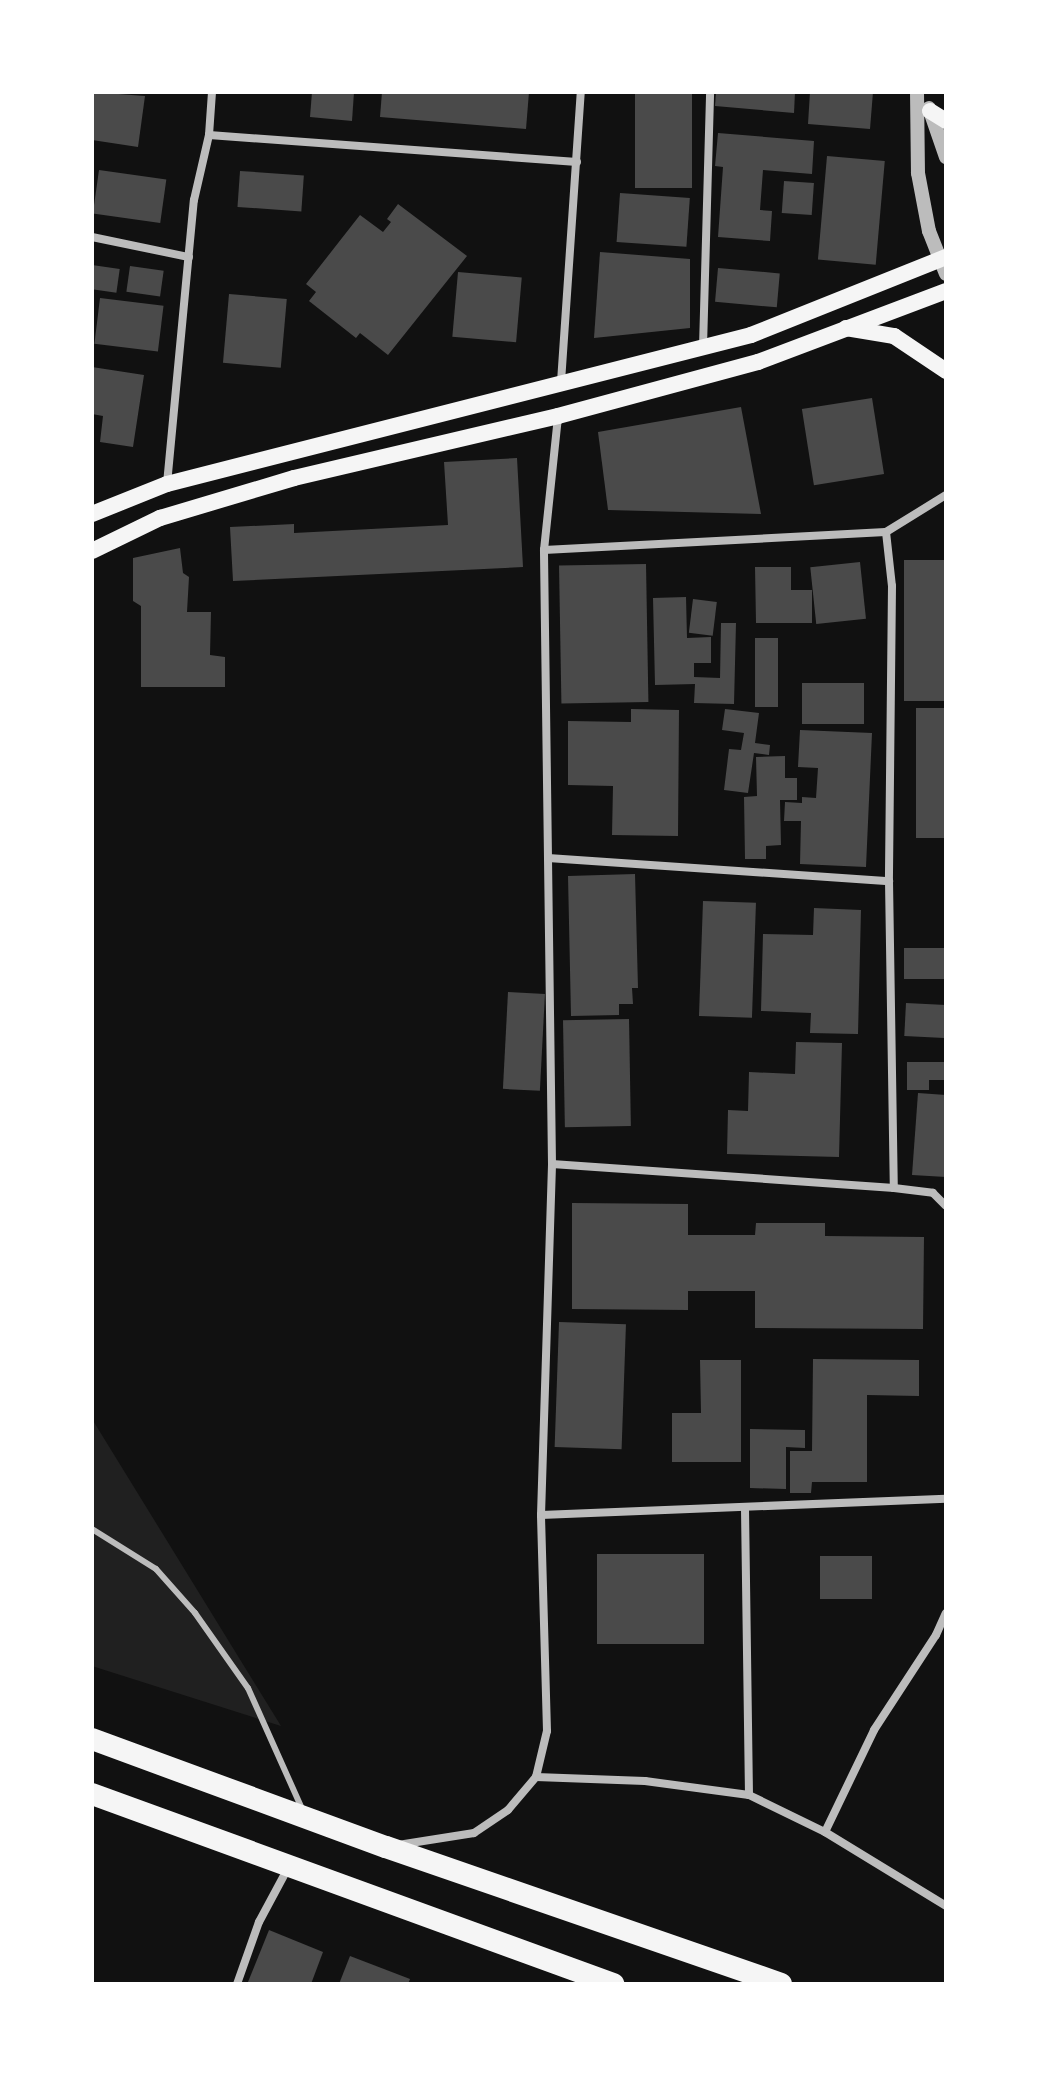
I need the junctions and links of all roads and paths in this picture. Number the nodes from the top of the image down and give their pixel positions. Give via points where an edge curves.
1 (212, 92) edge
2 (581, 92) edge
3 (710, 92) edge
4 (920, 92) edge
5 (930, 111) junction
6 (946, 121) edge
7 (209, 135) junction
8 (946, 157) edge
9 (577, 162) junction
10 (92, 237) edge
11 (189, 257) junction
12 (944, 263) edge
13 (946, 291) edge
14 (845, 328) junction
15 (703, 349) junction
16 (946, 371) edge
17 (561, 382) junction
18 (558, 416) junction
19 (167, 484) junction
20 (946, 495) edge
21 (92, 514) edge
22 (886, 532) junction
23 (544, 550) junction
24 (92, 551) edge
25 (548, 858) junction
26 (889, 881) junction
27 (552, 1164) junction
28 (894, 1188) junction
29 (946, 1206) edge
30 (946, 1499) edge
31 (745, 1509) junction
32 (541, 1515) junction
33 (92, 1529) edge
34 (946, 1613) edge
35 (92, 1739) edge
36 (536, 1777) junction
37 (92, 1794) edge
38 (749, 1795) junction
39 (306, 1818) junction
40 (825, 1832) junction
41 (386, 1847) junction
42 (289, 1866) junction
43 (946, 1906) edge
44 (237, 1984) edge
45 (613, 1984) edge
46 (781, 1984) edge

1 - 7 street
2 - 9 street
3 - 15 street
4 - 5 street
4 - 12 street via 918,173 929,231
5 - 6 main road
5 - 8 street
7 - 9 street
7 - 11 street via 194,200
9 - 17 street
10 - 11 street
11 - 19 street
12 - 15 main road
13 - 14 main road
14 - 16 main road via 894,336
14 - 18 main road via 758,362
15 - 17 main road
17 - 19 main road
18 - 23 street
18 - 24 main road via 294,478 160,518
19 - 21 main road
20 - 22 street
22 - 23 street
22 - 26 street via 892,586
23 - 25 street
25 - 26 street
25 - 27 street
26 - 28 street
27 - 28 street
27 - 32 street
28 - 29 street via 933,1193
30 - 31 street
31 - 32 street
31 - 38 street
32 - 36 street via 547,1731
33 - 39 lane via 156,1569 195,1613 248,1688
34 - 40 street via 874,1730
35 - 39 highway
36 - 38 street via 645,1781
36 - 41 street via 508,1810 474,1833
37 - 42 highway
38 - 40 street
39 - 41 highway
40 - 43 street
41 - 46 highway
42 - 44 street via 259,1922
42 - 45 highway

